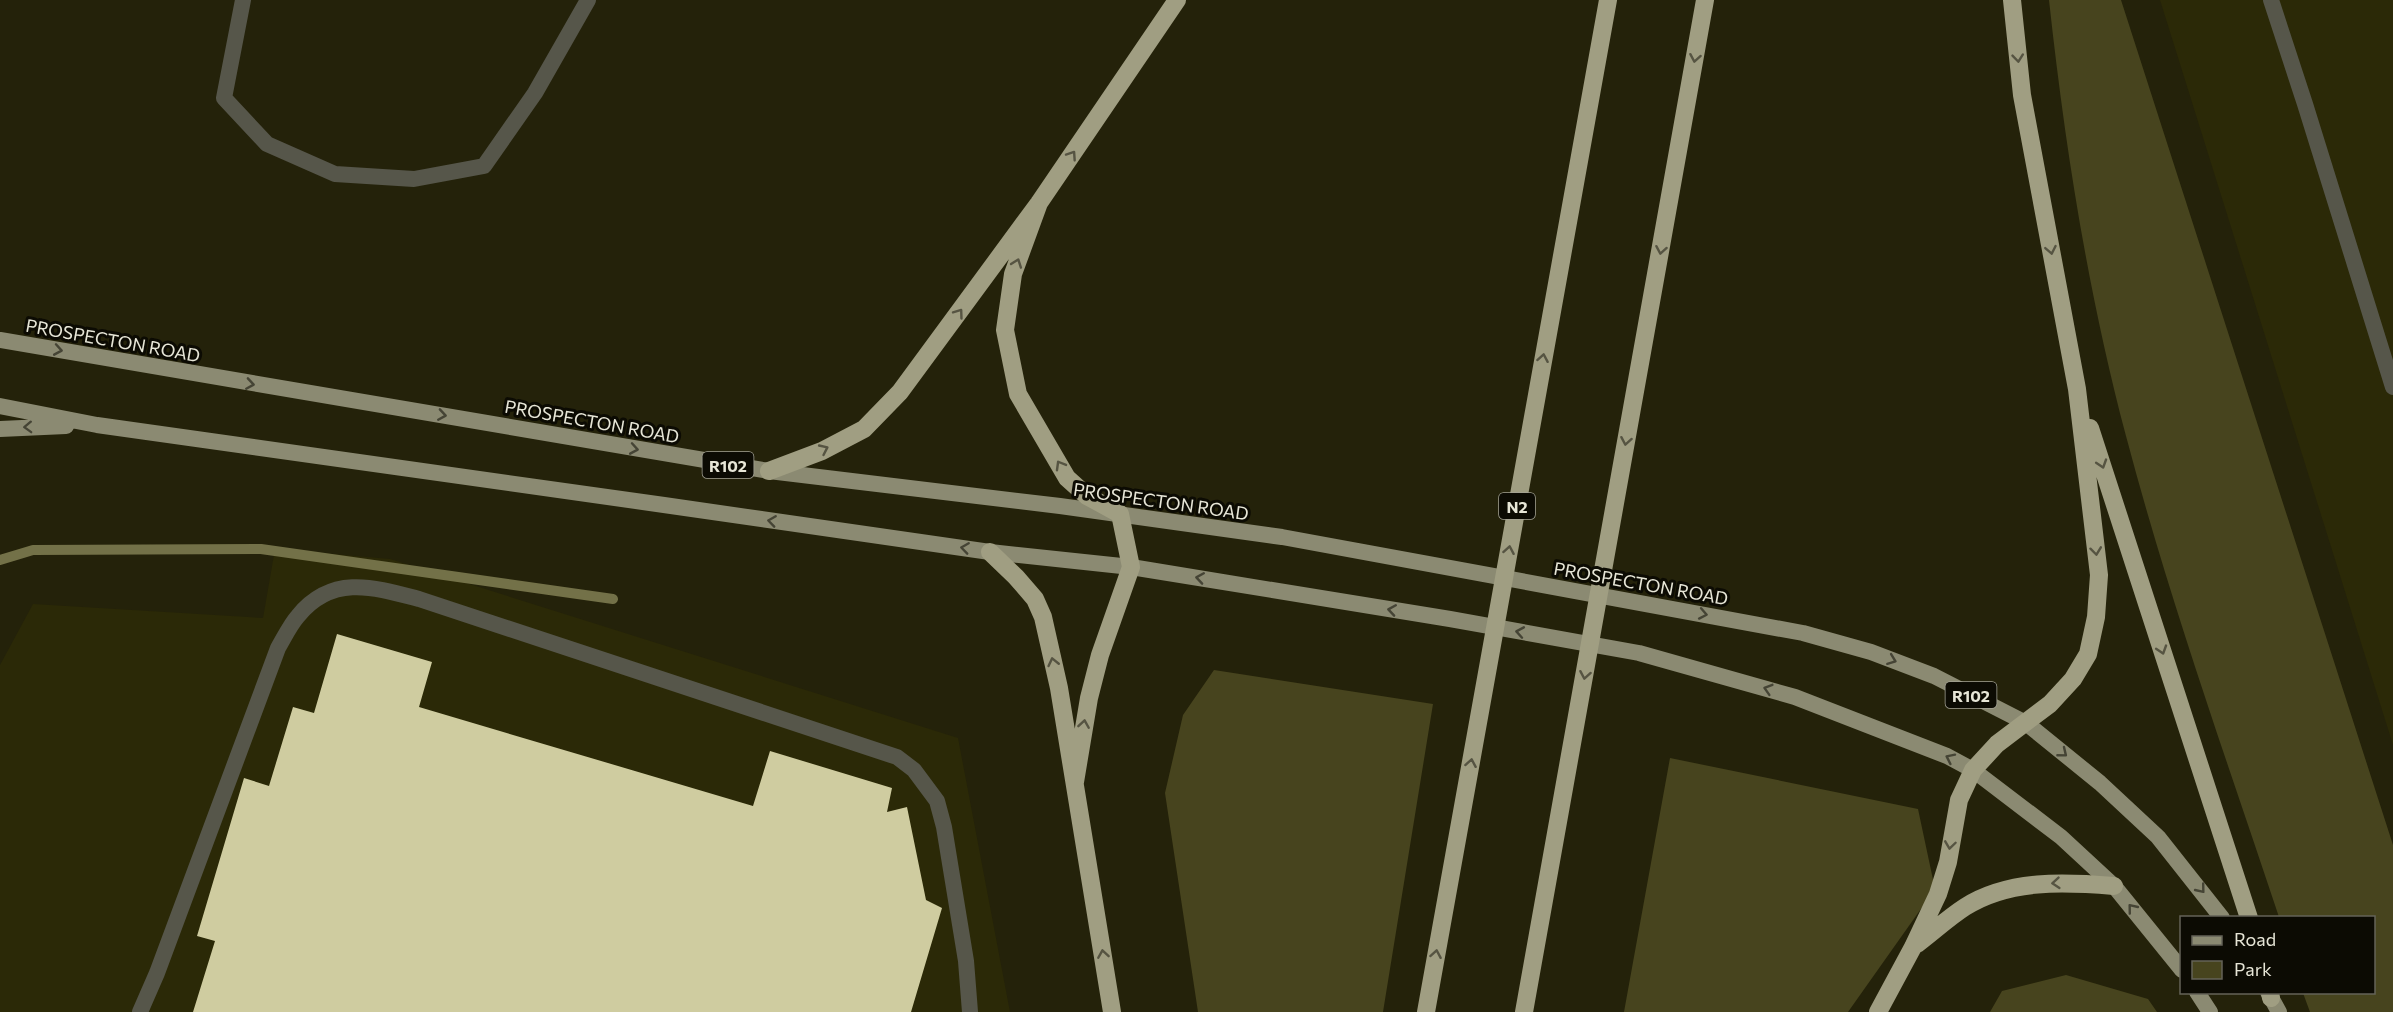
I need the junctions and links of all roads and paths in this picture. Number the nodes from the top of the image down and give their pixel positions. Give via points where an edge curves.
1 (243, 0) edge
2 (588, 0) edge
3 (1177, 0) edge
4 (1608, 0) edge
5 (1706, 0) edge
6 (2012, 0) edge
7 (2271, 0) edge
8 (1039, 203) junction
9 (0, 340) edge
10 (2393, 387) edge
11 (2077, 389) junction
12 (0, 406) edge
13 (97, 425) junction
14 (0, 429) edge
15 (770, 471) junction
16 (1120, 514) junction
17 (990, 552) junction
18 (1131, 567) junction
19 (2026, 723) junction
20 (1973, 770) junction
21 (1075, 782) junction
22 (2114, 886) junction
23 (2220, 916) edge
24 (2248, 916) edge
25 (1913, 947) junction
26 (2180, 969) edge
27 (2198, 994) edge
28 (140, 1012) edge
29 (970, 1012) edge
30 (1112, 1012) edge
31 (1426, 1012) edge
32 (1524, 1012) edge
33 (1878, 1012) edge
34 (2210, 1012) edge

1 - 2 lane via 224,98 267,144 335,174 414,179 484,166 535,93
8 -> 3 highway
31 -> 4 highway, N2
5 -> 32 highway
6 -> 11 highway via 2022,95
7 - 10 lane
15 -> 8 highway via 864,429 921,365
16 -> 8 highway via 1087,496 1067,478 1018,394 1005,330 1013,274
9 -> 15 main road, PROSPECTON ROAD / R102
11 -> 19 highway via 2099,575 2096,617 2088,654 2073,680
11 -> 24 highway
12 - 13 main road
13 -> 14 main road
17 -> 13 main road
15 - 16 main road, PROSPECTON ROAD / R102
16 - 18 highway
16 -> 19 main road, PROSPECTON ROAD / R102 via 1282,537 1803,633 1871,652 1934,676
17 - 18 main road
21 -> 17 highway via 1042,617 1035,599
20 -> 18 main road via 1947,756 1795,697 1639,653
21 -> 18 highway via 1100,655
19 - 20 highway via 1997,744
19 -> 23 main road, PROSPECTON ROAD / R102 via 2158,837
20 - 22 main road via 2061,837
20 -> 25 highway via 1959,800 1938,894
30 -> 21 highway
22 -> 25 highway via 2067,882 1995,894 1966,906
26 -> 22 main road
25 - 33 highway
27 - 34 main road
28 - 29 lane via 278,648 297,617 314,600 341,588 374,587 419,598 897,758 914,770 937,801 944,827 966,961

